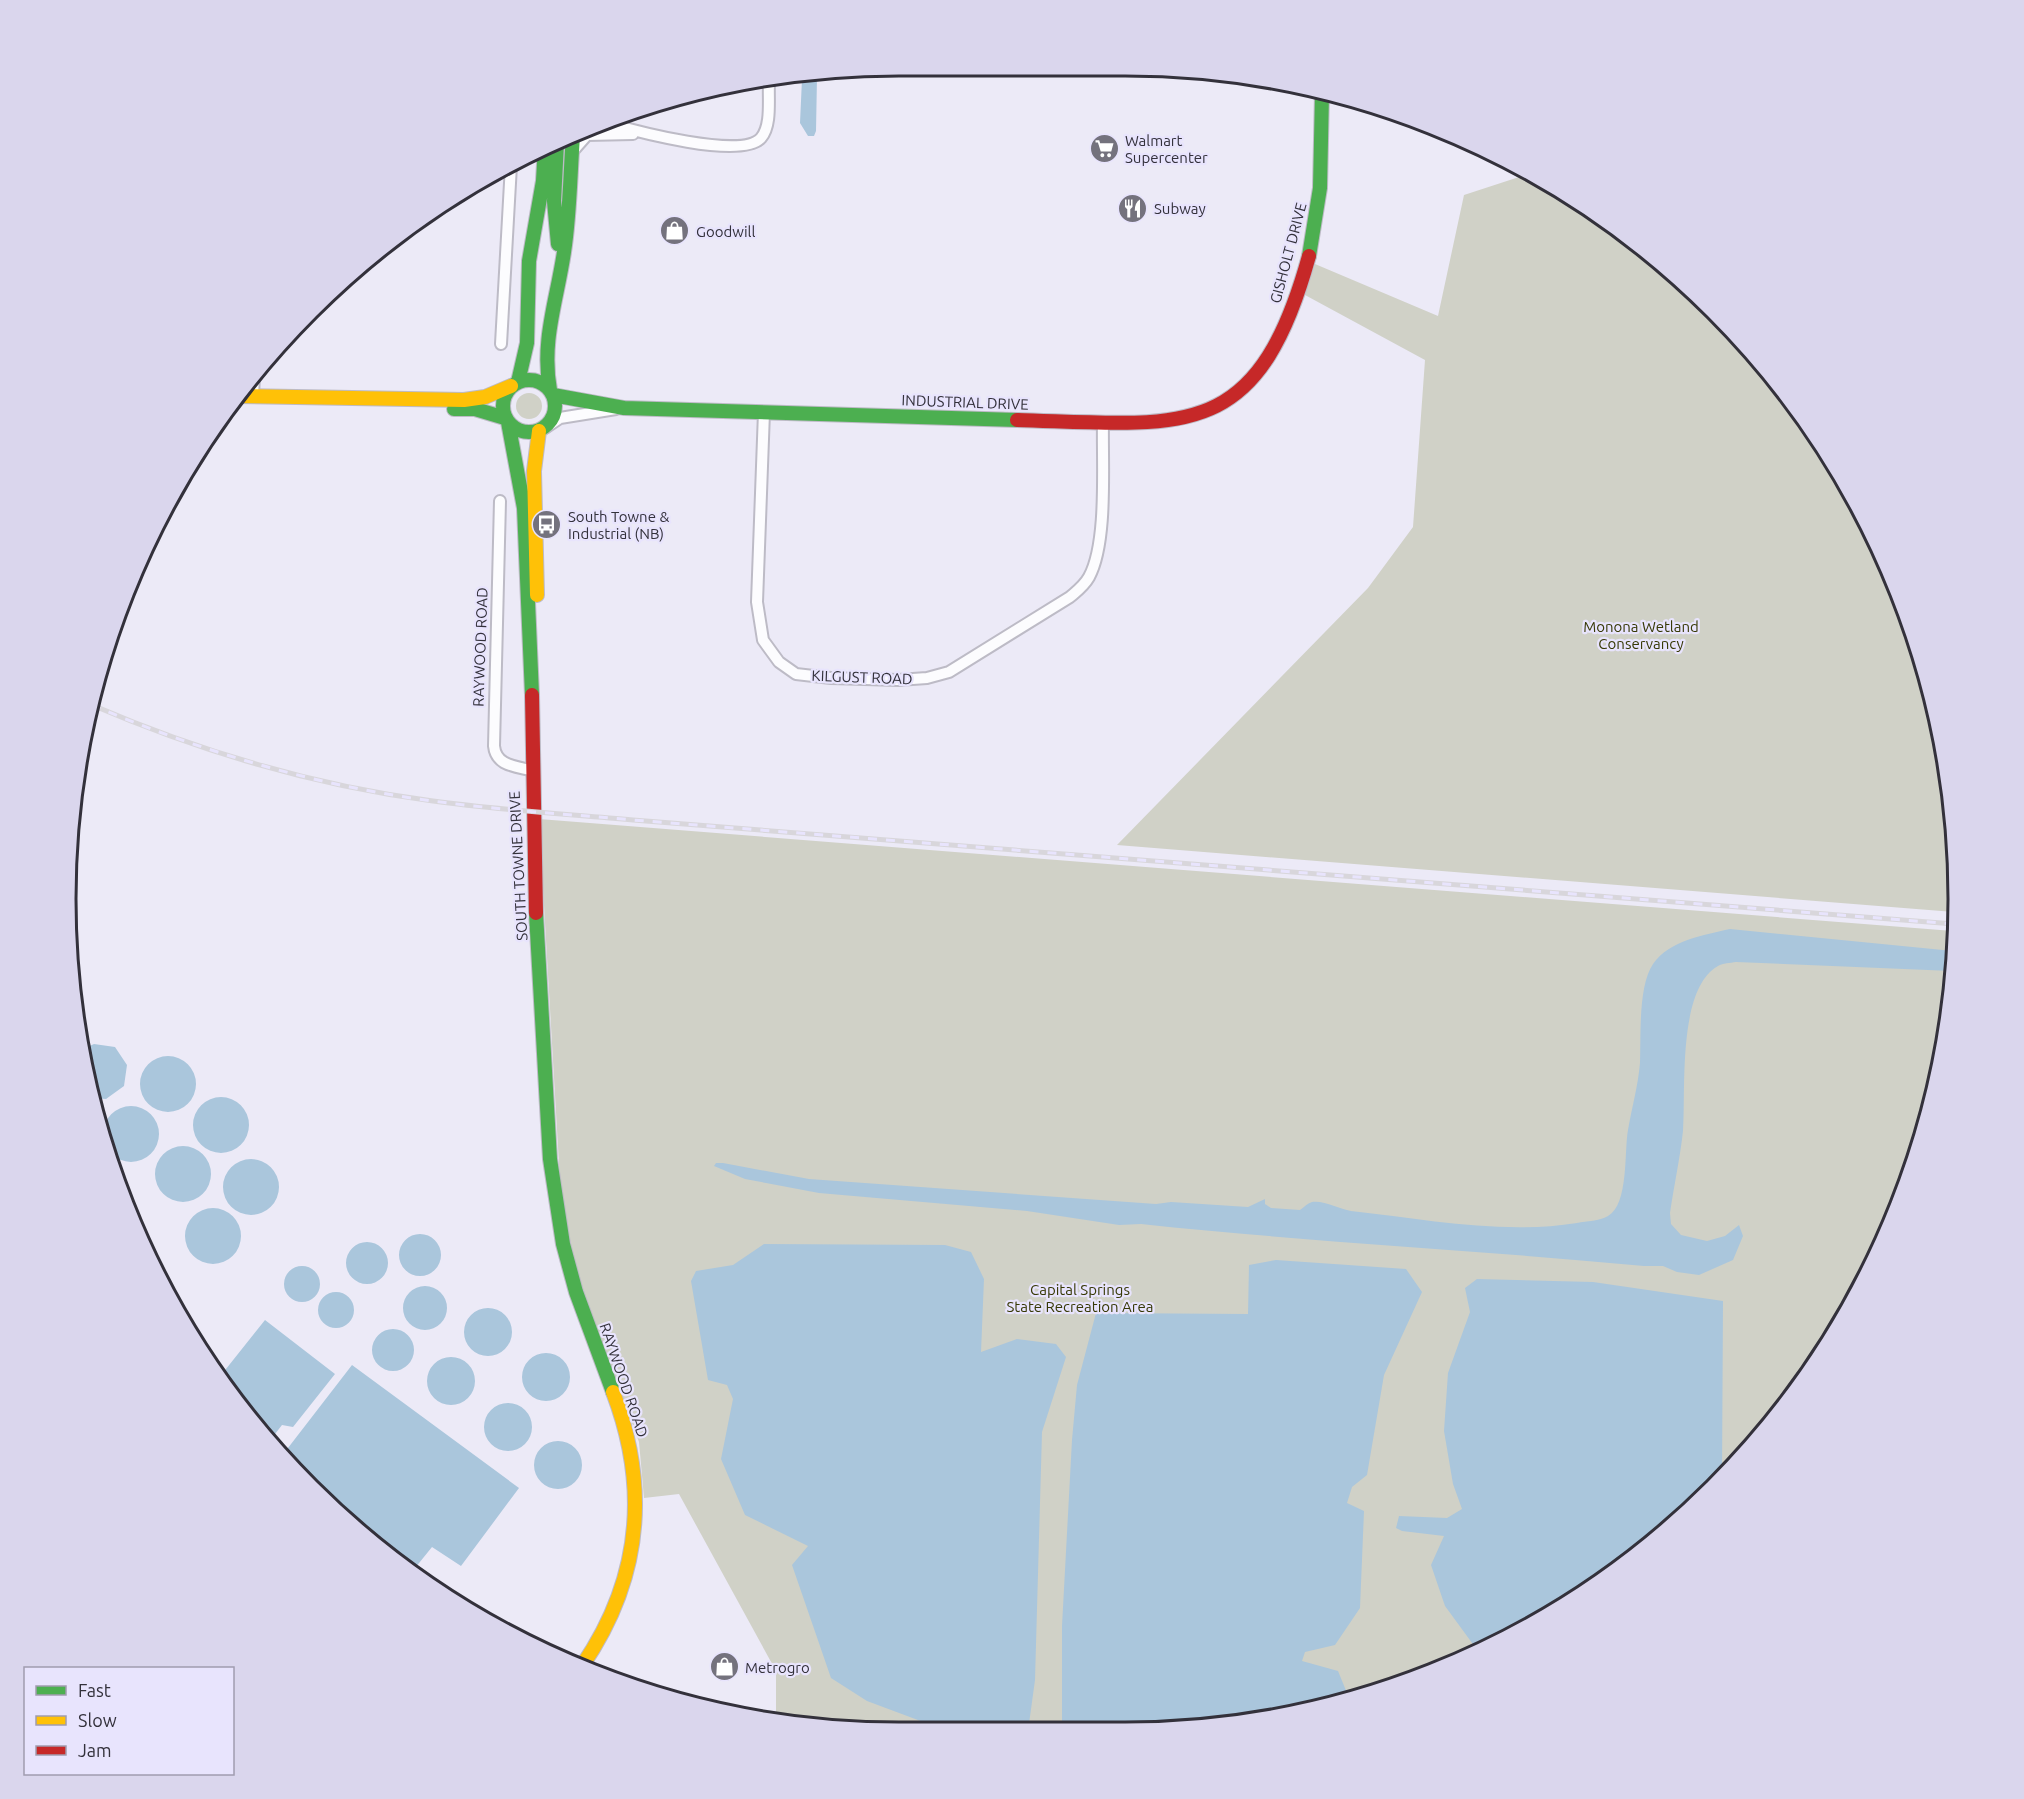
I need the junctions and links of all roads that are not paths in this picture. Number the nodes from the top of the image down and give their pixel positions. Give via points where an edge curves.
1 (769, 88) edge
2 (1322, 101) edge
3 (618, 126) edge
4 (645, 134) junction
5 (596, 135) edge
6 (583, 140) edge
7 (572, 144) edge
8 (557, 151) edge
9 (572, 153) junction
10 (545, 157) edge
11 (510, 175) edge
12 (562, 268) junction
13 (501, 344) dead end
14 (1274, 346) joint
15 (515, 384) junction
16 (253, 390) edge
17 (551, 393) junction
18 (248, 397) edge
19 (253, 397) junction
20 (404, 400) junction
21 (624, 408) junction
22 (764, 412) junction
23 (506, 420) junction
24 (1104, 422) junction
25 (542, 429) junction
26 (500, 501) dead end
27 (531, 634) junction
28 (530, 770) junction
29 (547, 1096) joint
30 (586, 1660) edge

1 - 4 street via 766,129 762,138 751,145 719,145
2 - 14 street, GISHOLT DRIVE via 1319,202 1312,240 1287,322
3 - 4 street
4 - 5 street
6 - 9 street
7 - 9 street
8 - 12 street via 555,210
9 - 12 street
10 - 15 street via 529,261 527,343
11 - 13 street
12 - 17 street via 544,350
14 - 24 street, INDUSTRIAL DRIVE via 1241,391 1206,412 1162,423
15 - 17 street via 535,380
15 - 20 street via 485,397
15 - 23 street via 502,405
16 - 19 street
17 - 21 street, INDUSTRIAL DRIVE
17 - 25 street via 555,409
18 - 19 street
19 - 20 street
20 - 23 street via 425,408 476,410
21 - 22 street, INDUSTRIAL DRIVE
21 - 25 street, INDUSTRIAL DRIVE via 560,418
22 - 24 street, INDUSTRIAL DRIVE
22 - 24 street, KILGUST ROAD via 757,602 762,640 779,662 796,674 897,680 949,672 1084,585 1098,549
23 - 25 street via 523,432
23 - 27 street, SOUTH TOWNE DRIVE via 524,508
25 - 27 street, SOUTH TOWNE DRIVE via 533,456 540,561
26 - 28 street, RAYWOOD ROAD via 494,746 504,764
27 - 28 street, SOUTH TOWNE DRIVE
28 - 29 street, SOUTH TOWNE DRIVE
29 - 30 street, RAYWOOD ROAD via 550,1159 563,1244 576,1292 623,1418 636,1484 633,1551 623,1587

